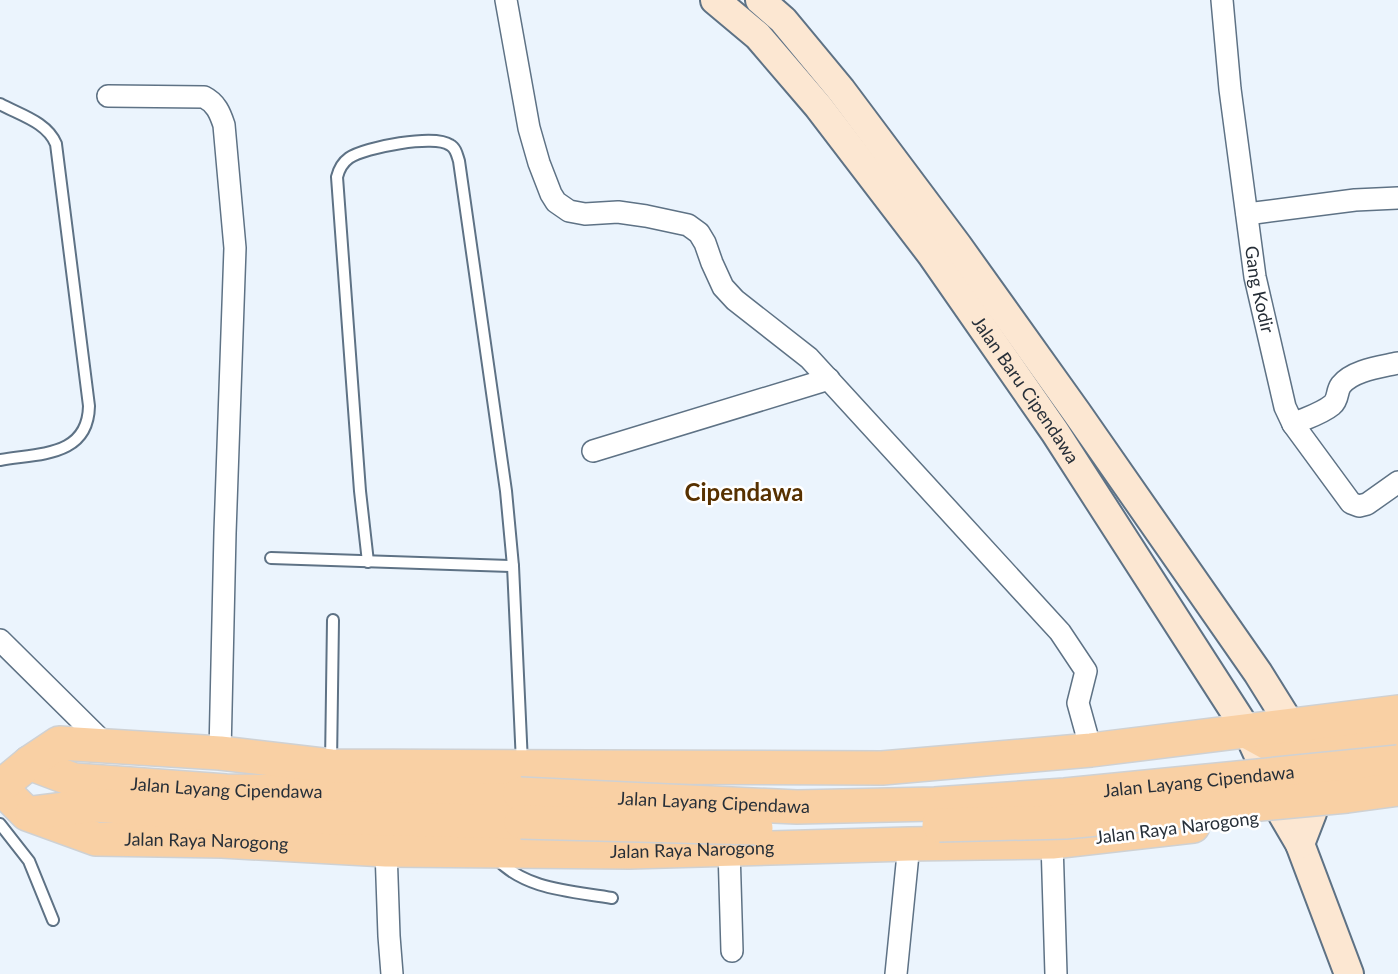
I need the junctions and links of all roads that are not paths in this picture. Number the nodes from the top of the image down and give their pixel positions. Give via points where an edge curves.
1 (506, 0) edge
2 (715, 0) edge
3 (760, 0) edge
4 (1222, 0) edge
5 (108, 96) dead end
6 (0, 104) edge
7 (1398, 198) edge
8 (1247, 214) junction
9 (1398, 363) edge
10 (830, 379) junction
11 (1077, 413) junction
12 (1293, 424) junction
13 (1055, 432) junction
14 (593, 451) dead end
15 (0, 460) edge
16 (1398, 482) edge
17 (271, 558) dead end
18 (368, 562) junction
19 (513, 566) junction
20 (333, 620) dead end
21 (0, 640) edge
22 (1398, 712) edge
23 (1248, 732) junction
24 (1398, 735) edge
25 (1295, 738) junction
26 (106, 746) junction
27 (1091, 750) junction
28 (220, 753) junction
29 (1031, 755) junction
30 (1398, 762) edge
31 (29, 763) junction
32 (332, 766) junction
33 (1270, 780) junction
34 (0, 787) edge
35 (1398, 789) edge
36 (521, 794) junction
37 (1398, 803) edge
38 (1300, 807) junction
39 (14, 819) edge
40 (1052, 842) junction
41 (909, 844) junction
42 (729, 849) junction
43 (386, 850) junction
44 (490, 851) junction
45 (612, 898) dead end
46 (53, 920) dead end
47 (732, 951) dead end
48 (392, 974) edge
49 (896, 974) edge
50 (1056, 974) edge
51 (1349, 974) edge

1 - 10 street via 529,128 556,202 569,211 585,214 618,212 688,225 699,233 723,286 735,300
2 - 13 main road, Jalan Baru Cipendawa via 758,36 818,106 932,255
3 - 11 main road, Jalan Baru Cipendawa via 783,20 841,90
4 - 8 street, Gang Kodir
5 - 28 street via 204,97 211,100 224,125 235,248
6 - 15 lane via 43,126 56,144 89,418 76,442 62,449
7 - 8 street
8 - 12 street, Gang Kodir via 1269,345
9 - 12 street via 1352,376 1342,383 1338,399 1331,406
10 - 14 street
10 - 27 street via 1060,632 1086,671 1078,703
11 - 13 main road
11 - 25 main road, Jalan Baru Cipendawa via 1258,672
12 - 16 street, Gang Kodir via 1351,502 1367,504
13 - 23 main road, Jalan Baru Cipendawa
17 - 18 lane
18 - 19 lane
18 - 19 lane via 336,177 348,158 362,151 439,140 454,148 459,161
19 - 36 lane
20 - 32 lane
21 - 26 street
22 - 25 main road, Jalan Raya Narogong
23 - 25 main road, Jalan Raya Narogong
23 - 27 main road, Jalan Raya Narogong
23 - 33 main road, Jalan Baru Cipendawa
24 - 25 main road
25 - 38 main road, Jalan Baru Cipendawa
26 - 28 main road, Jalan Raya Narogong
26 - 31 main road, Jalan Raya Narogong via 59,743
27 - 29 main road, Jalan Raya Narogong
28 - 32 main road, Jalan Raya Narogong
29 - 33 main road via 1093,790
29 - 36 main road, Jalan Raya Narogong
30 - 36 main road, Jalan Layang Cipendawa, bridge via 934,804 797,807
31 - 34 main road, Jalan Raya Narogong
31 - 36 main road, Jalan Layang Cipendawa via 74,780 226,791
32 - 36 main road, Jalan Raya Narogong
33 - 38 main road via 1276,777 1298,783
34 - 39 main road, Jalan Raya Narogong
35 - 36 main road, Jalan Layang Cipendawa, bridge via 1065,822 795,829
36 - 39 main road, Jalan Layang Cipendawa via 228,815 95,806
37 - 38 main road, Jalan Raya Narogong
38 - 40 main road, Jalan Raya Narogong
38 - 51 main road via 1300,844
39 - 43 main road, Jalan Raya Narogong via 96,839
39 - 46 lane
40 - 41 main road, Jalan Raya Narogong
40 - 50 street
41 - 42 main road, Jalan Raya Narogong
41 - 49 street
42 - 44 main road, Jalan Raya Narogong
42 - 47 street
43 - 44 main road, Jalan Raya Narogong
43 - 48 street
44 - 45 lane via 508,870 529,881

